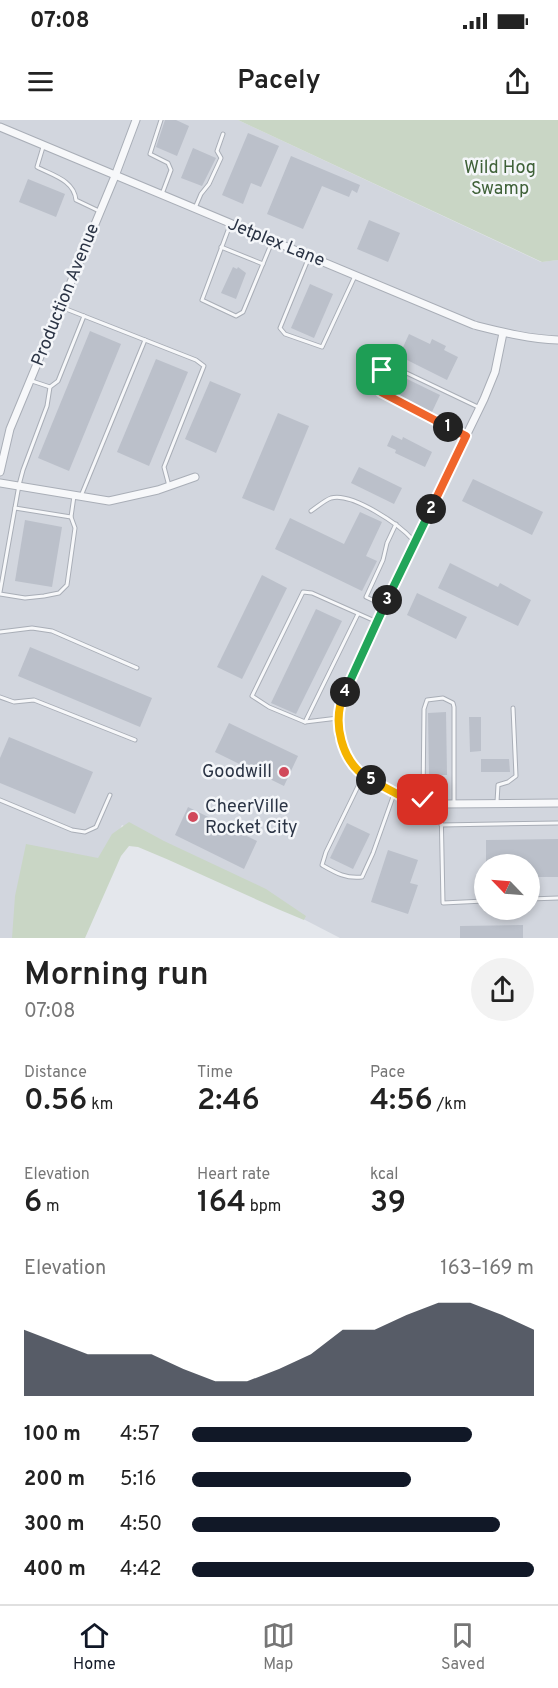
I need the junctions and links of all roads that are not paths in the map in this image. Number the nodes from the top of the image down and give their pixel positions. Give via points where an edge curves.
1 (136, 120) edge
2 (161, 120) edge
3 (0, 127) edge
4 (223, 134) dead end
5 (44, 146) junction
6 (115, 176) junction
7 (161, 195) junction
8 (194, 209) junction
9 (100, 212) junction
10 (230, 224) junction
11 (272, 242) junction
12 (221, 247) junction
13 (309, 257) junction
14 (263, 264) junction
15 (355, 276) junction
16 (62, 307) junction
17 (84, 316) junction
18 (503, 333) junction
19 (145, 340) junction
20 (558, 340) edge
21 (31, 381) junction
22 (50, 387) junction
23 (480, 408) junction
24 (466, 436) junction
25 (0, 472) edge
26 (195, 477) dead end
27 (0, 483) edge
28 (19, 485) junction
29 (169, 486) junction
30 (77, 497) junction
31 (15, 508) junction
32 (311, 511) dead end
33 (70, 517) junction
34 (396, 524) junction
35 (414, 542) junction
36 (0, 593) edge
37 (385, 606) junction
38 (358, 614) junction
39 (377, 622) junction
40 (0, 632) edge
41 (137, 668) dead end
42 (0, 697) edge
43 (513, 708) dead end
44 (338, 718) junction
45 (305, 722) junction
46 (135, 740) dead end
47 (363, 776) junction
48 (394, 792) junction
49 (110, 795) dead end
50 (0, 800) edge
51 (423, 800) junction
52 (558, 803) edge
53 (441, 804) junction
54 (454, 804) junction
55 (497, 804) junction
56 (558, 823) edge
57 (441, 825) junction
58 (558, 898) edge
59 (540, 899) edge
60 (474, 901) edge

1 - 6 street, Production Avenue
2 - 7 lane via 150,154 168,163 171,170
3 - 5 street, Jetplex Lane
4 - 8 lane via 217,151 220,158
5 - 6 street, Jetplex Lane
5 - 9 lane via 37,166 70,184 76,200
6 - 7 street, Jetplex Lane
6 - 9 street, Production Avenue
7 - 8 street, Jetplex Lane
8 - 10 street, Jetplex Lane
9 - 16 street, Production Avenue
10 - 11 street, Jetplex Lane
10 - 12 lane
11 - 13 street, Jetplex Lane
11 - 14 lane
12 - 14 lane
12 - 14 lane via 202,300 236,316 243,312
13 - 15 street, Jetplex Lane
13 - 15 lane via 280,328 285,334 322,347
15 - 18 street, Jetplex Lane via 466,322
16 - 17 lane
16 - 21 street, Production Avenue
17 - 19 lane
17 - 22 lane via 58,381
18 - 20 street, Jetplex Lane
18 - 23 street via 495,372
19 - 29 lane via 204,366 164,467
19 - 30 lane
21 - 22 lane
21 - 25 street, Production Avenue via 10,429
22 - 28 lane
23 - 24 street
23 - 24 lane via 394,367 382,370 377,377 376,386 381,392
24 - 35 street
26 - 29 street
27 - 28 street
28 - 30 street
28 - 31 lane
29 - 30 street via 109,501
30 - 33 lane
31 - 33 lane
31 - 36 lane
32 - 34 lane via 332,498 345,499
33 - 36 lane via 75,528 67,585 59,593 44,596 25,598
34 - 35 lane
34 - 37 lane via 366,597
35 - 37 street
37 - 39 street
38 - 39 lane
38 - 45 lane
38 - 45 lane via 303,592 262,675 252,696
39 - 44 street via 342,697
40 - 41 lane via 52,630
42 - 46 lane via 14,702 34,700
43 - 55 lane via 516,776 498,785
44 - 45 lane
44 - 47 street via 339,737 349,759
47 - 48 street
47 - 48 lane via 322,865 339,875 362,877
48 - 51 street
49 - 50 lane via 96,827 85,832
51 - 53 street
51 - 54 lane via 424,710 427,700 443,699 453,703
52 - 55 street
53 - 54 street
53 - 57 lane
54 - 55 street
56 - 57 lane
57 - 60 lane via 443,903
58 - 59 lane

